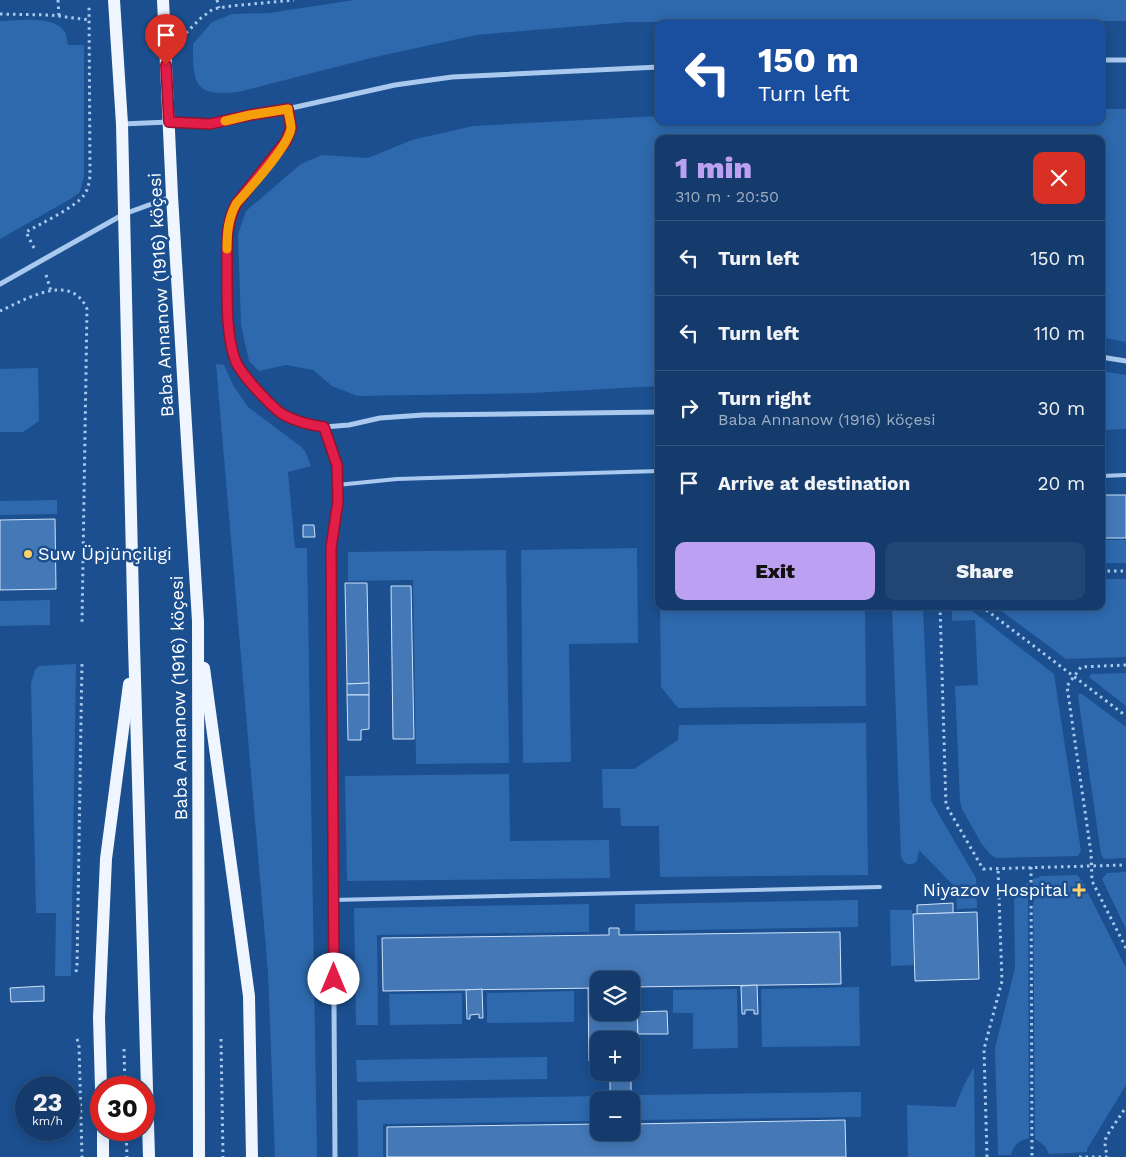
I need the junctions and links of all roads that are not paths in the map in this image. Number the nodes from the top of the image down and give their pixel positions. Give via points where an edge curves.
1 (163, 4) edge
2 (115, 5) edge
3 (1105, 60) edge
4 (1126, 60) edge
5 (655, 67) edge
6 (288, 109) junction
7 (169, 122) junction
8 (122, 124) junction
9 (172, 196) junction
10 (124, 214) junction
11 (0, 284) edge
12 (1105, 358) edge
13 (1126, 361) edge
14 (655, 412) edge
15 (324, 427) junction
16 (655, 471) edge
17 (1126, 475) edge
18 (1105, 476) edge
19 (337, 485) junction
20 (198, 620) junction
21 (134, 645) junction
22 (880, 887) dead end
23 (333, 900) junction
24 (101, 1076) edge
25 (102, 1141) edge
26 (103, 1157) edge
27 (149, 1157) edge
28 (199, 1157) edge
29 (252, 1157) edge
30 (336, 1157) edge

1 - 7 main road, Baba Annanow (1916) köçesi
2 - 8 main road, Baba Annanow (1916) köçesi
3 - 4 street
5 - 6 street via 452,77 395,85
6 - 7 street via 210,124
6 - 15 street via 291,128 286,141 231,214 227,231 228,313 236,363 256,389 282,414 301,423
7 - 8 street
7 - 9 main road, Baba Annanow (1916) köçesi
8 - 10 main road, Baba Annanow (1916) köçesi
9 - 10 street
9 - 20 main road, Baba Annanow (1916) köçesi
10 - 11 street
10 - 21 main road, Baba Annanow (1916) köçesi
12 - 13 street
14 - 15 street via 423,416 380,418
15 - 19 street via 337,465
16 - 19 lane via 397,479
17 - 18 lane
19 - 23 street via 338,501 331,548
20 - 28 main road, Baba Annanow (1916) köçesi
20 - 29 main road via 249,996
21 - 24 main road via 106,859 99,1018
21 - 27 main road, Baba Annanow (1916) köçesi
22 - 23 lane
23 - 30 street
25 - 26 main road

